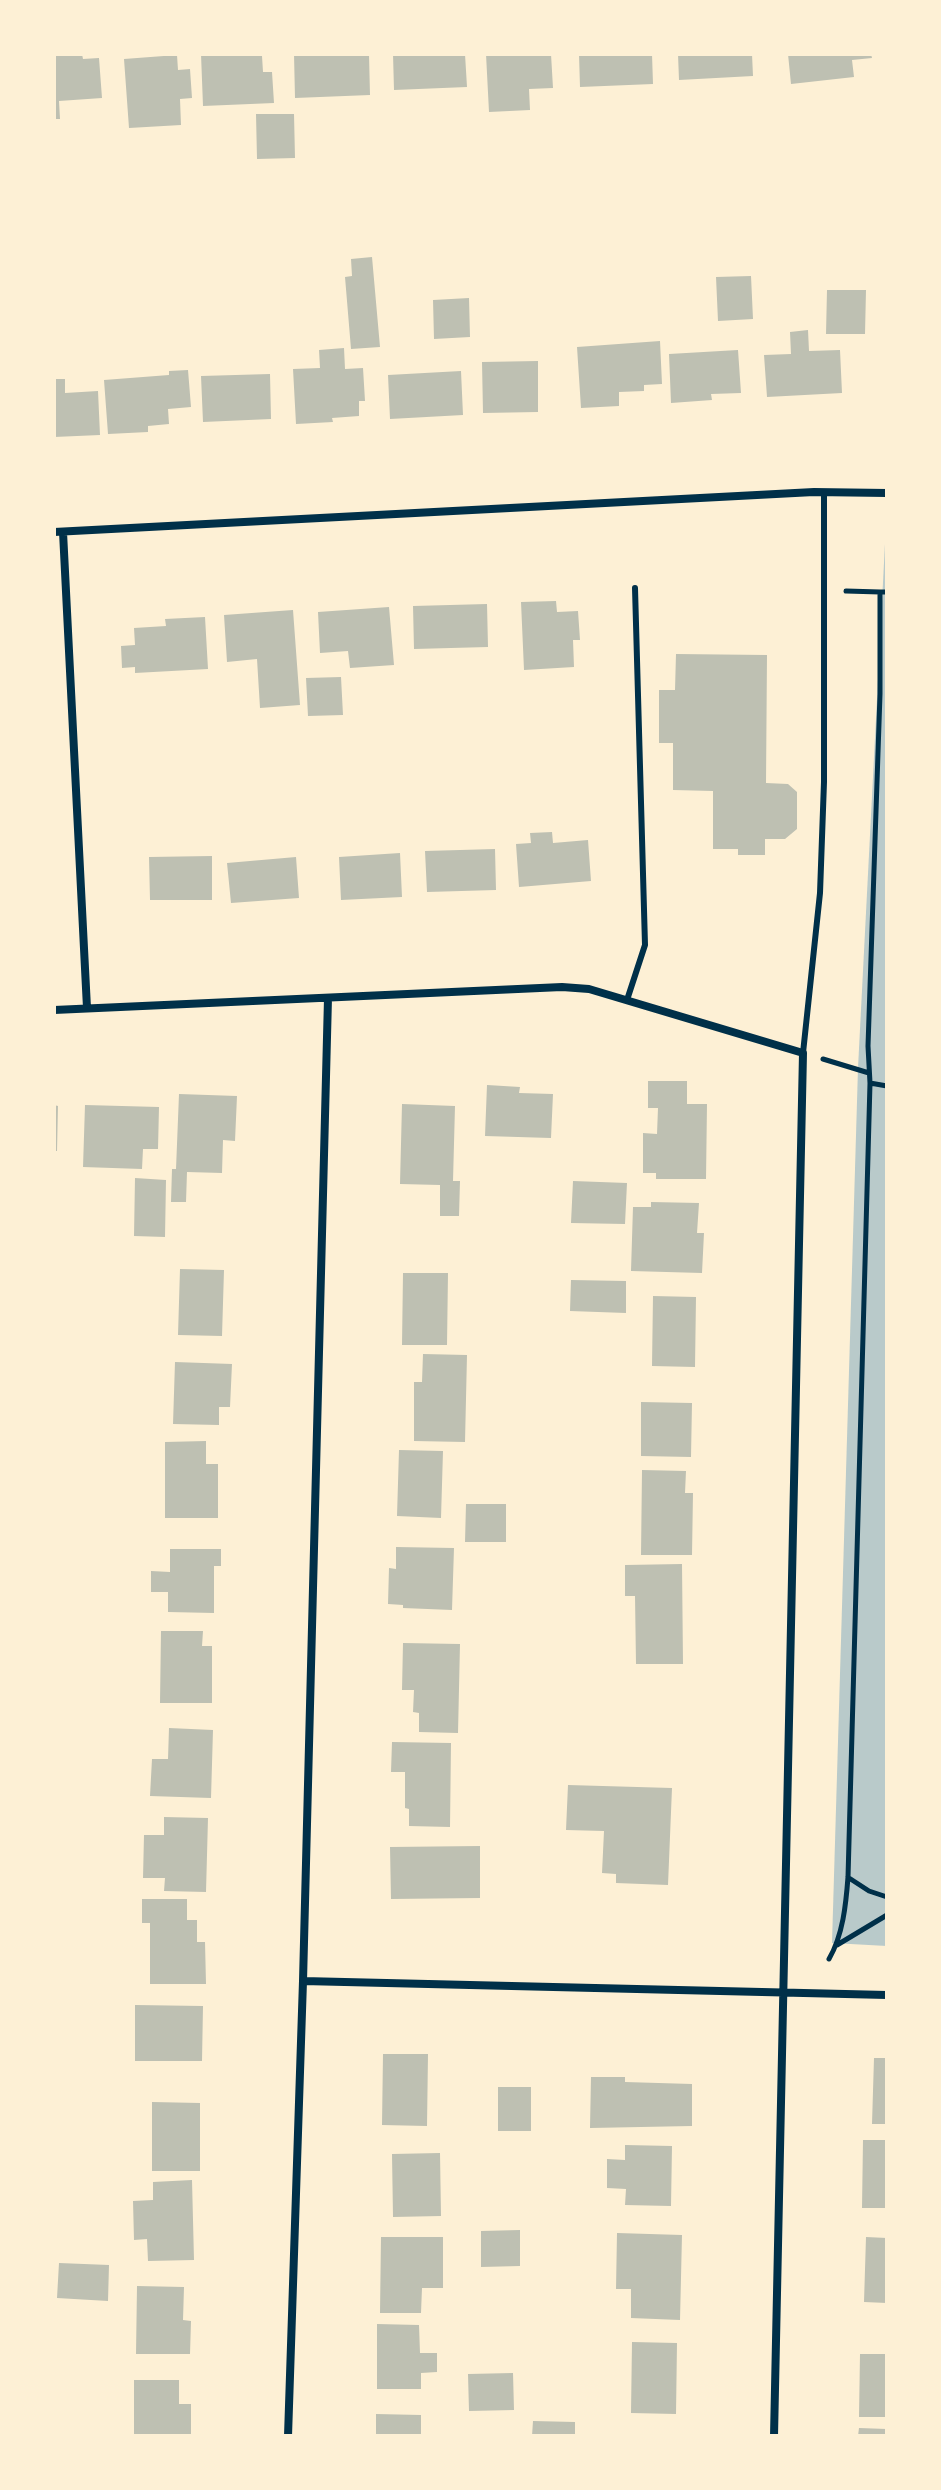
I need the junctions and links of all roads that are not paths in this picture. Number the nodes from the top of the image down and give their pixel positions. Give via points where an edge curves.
1 (824, 492) junction
2 (887, 493) edge
3 (58, 532) edge
4 (635, 588) dead end
5 (328, 998) junction
6 (627, 1000) junction
7 (87, 1008) junction
8 (54, 1010) edge
9 (803, 1053) junction
10 (303, 1981) junction
11 (785, 1992) junction
12 (887, 1995) edge
13 (288, 2436) edge
14 (774, 2436) edge

1 - 2 street
1 - 3 street
1 - 9 lane via 820,893
3 - 7 street
4 - 6 lane via 645,945
5 - 6 street via 562,987
5 - 7 street
5 - 10 street
6 - 9 street
7 - 8 street
9 - 11 street
10 - 11 street
10 - 13 street
11 - 12 street
11 - 14 street

